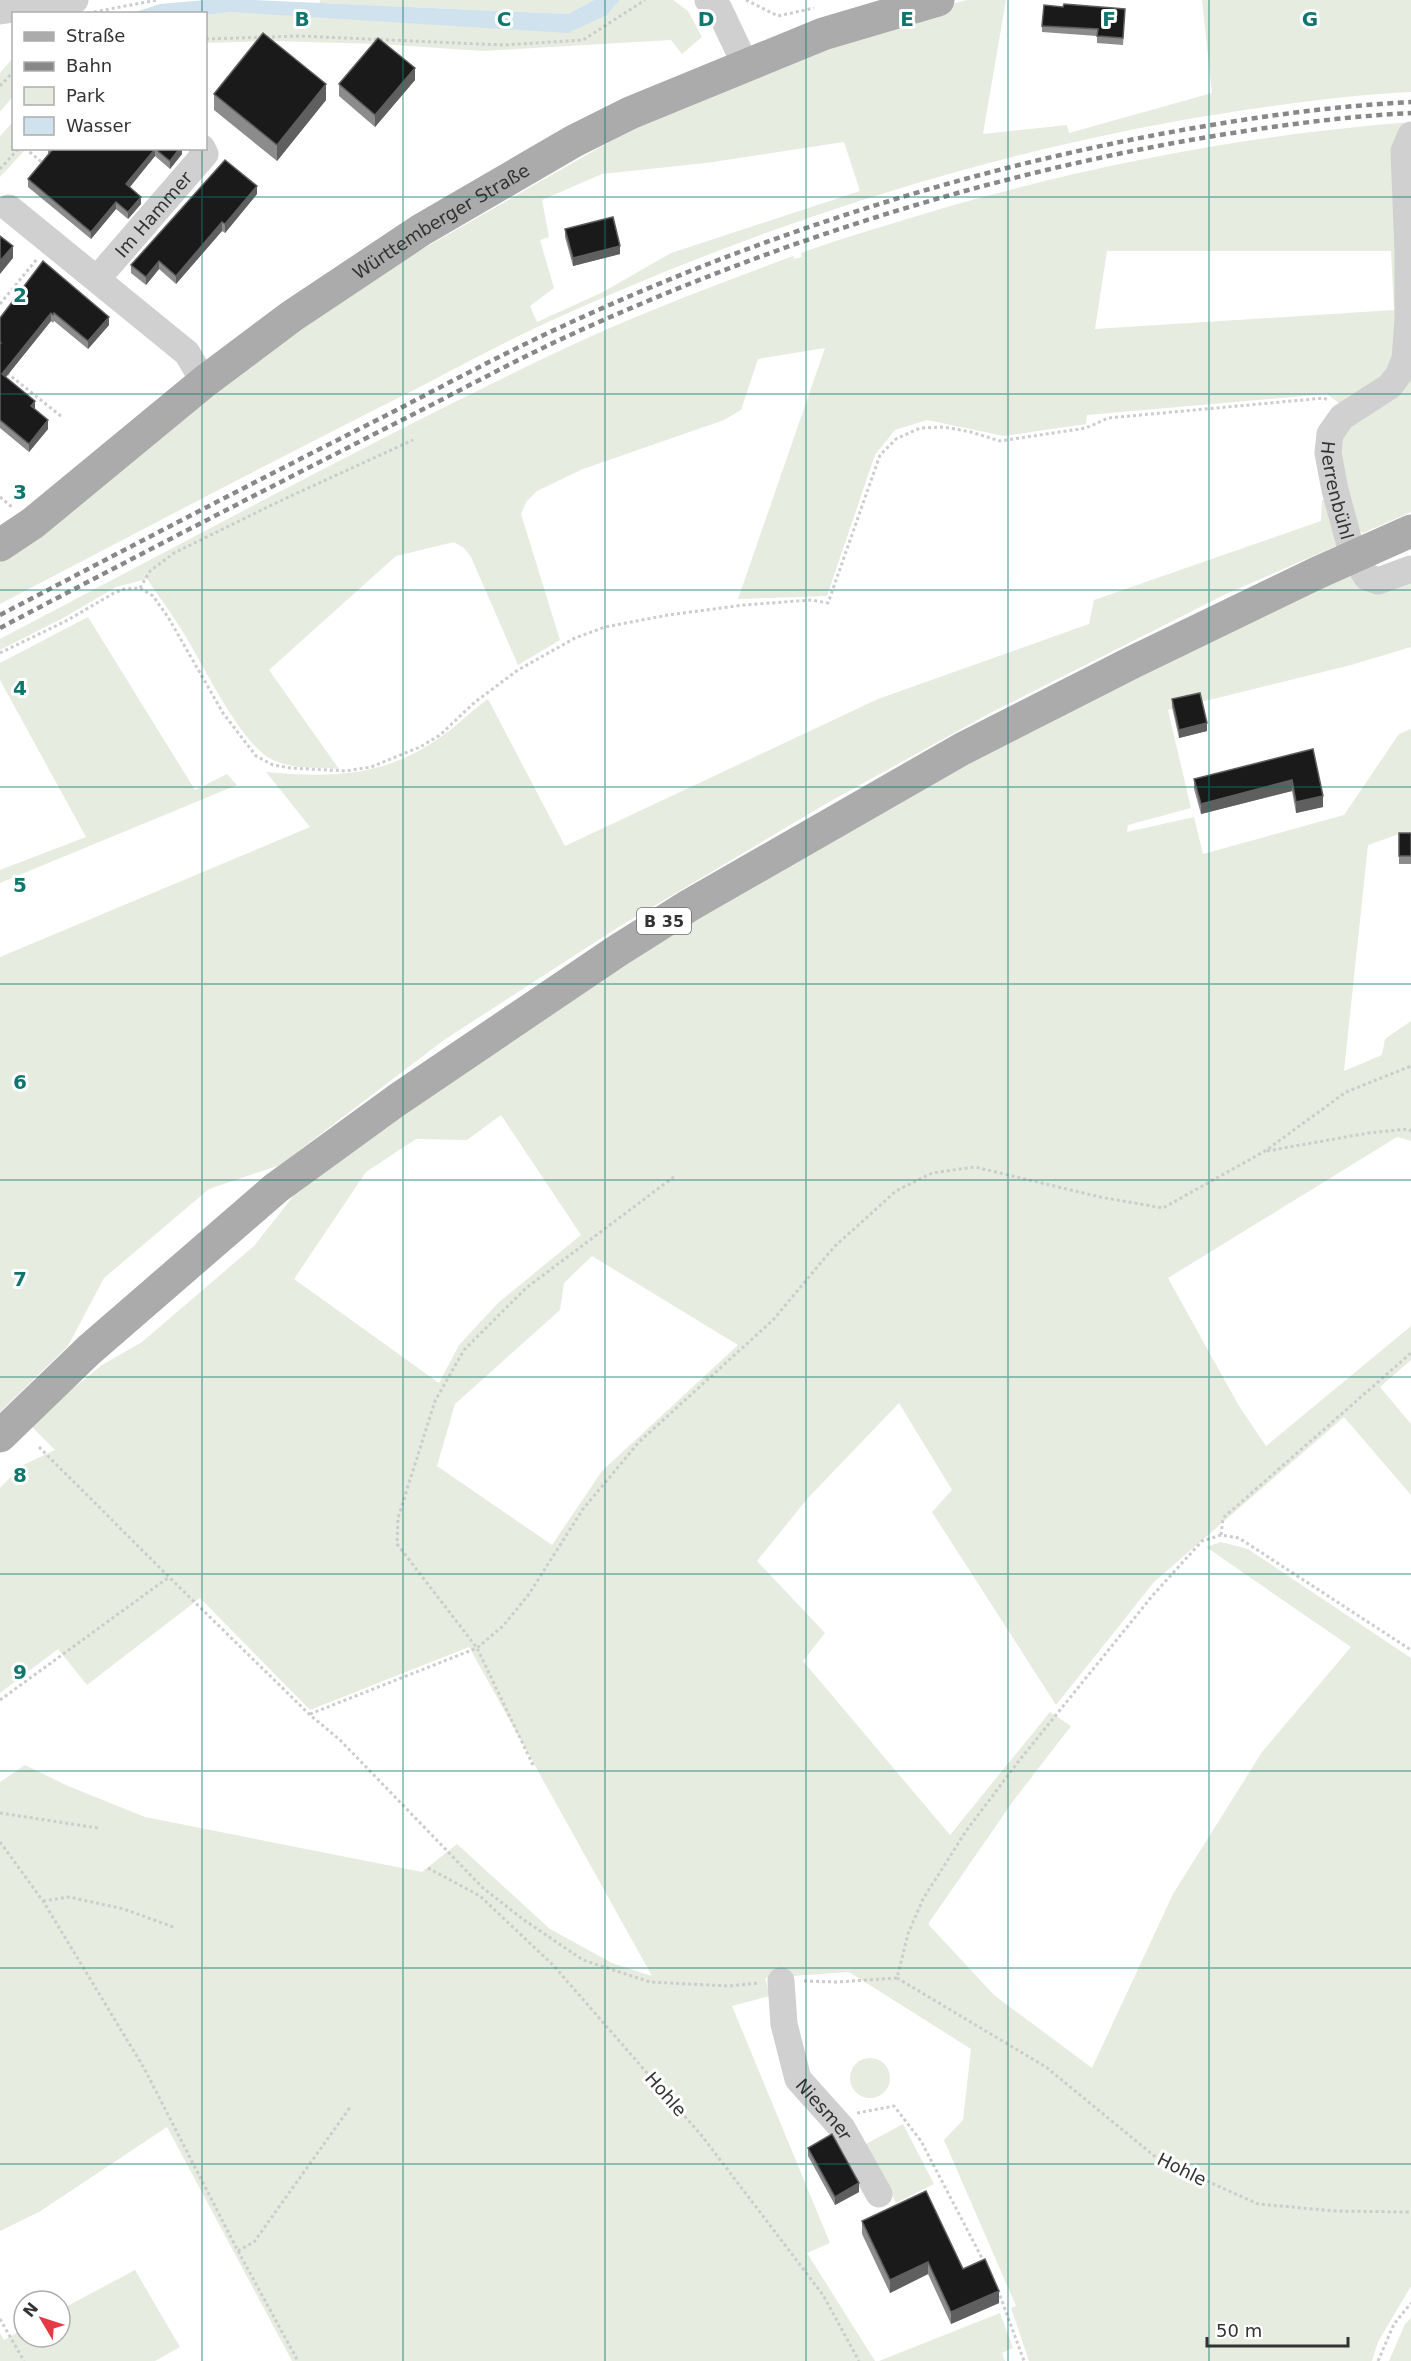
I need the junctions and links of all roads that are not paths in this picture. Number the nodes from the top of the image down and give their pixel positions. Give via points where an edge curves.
1 (708, 0) edge
2 (938, 0) edge
3 (84, 6) edge
4 (0, 11) edge
5 (745, 64) junction
6 (1411, 135) edge
7 (203, 150) edge
8 (9, 208) dead end
9 (97, 279) junction
10 (204, 382) junction
11 (1411, 531) edge
12 (0, 545) edge
13 (1353, 556) junction
14 (1411, 569) edge
15 (0, 1436) edge
16 (781, 1981) road end
17 (879, 2194) dead end

1 - 5 street via 719,9
2 - 5 main road, Württemberger Straße via 823,34
3 - 4 street
5 - 10 main road, Württemberger Straße via 574,141 431,224 292,316
6 - 13 street, Herrenbühl via 1404,151 1408,252 1405,359 1390,386 1346,414 1330,434 1328,453
7 - 9 street, Im Hammer via 205,154
8 - 9 street
9 - 10 street via 187,353
10 - 12 main road, Württemberger Straße via 33,523
11 - 13 main road, B 35
13 - 14 street via 1367,577 1378,582
13 - 15 main road, B 35 via 962,749 616,951 276,1188 89,1350
16 - 17 street, Niesmer via 784,2024 798,2079 842,2128

